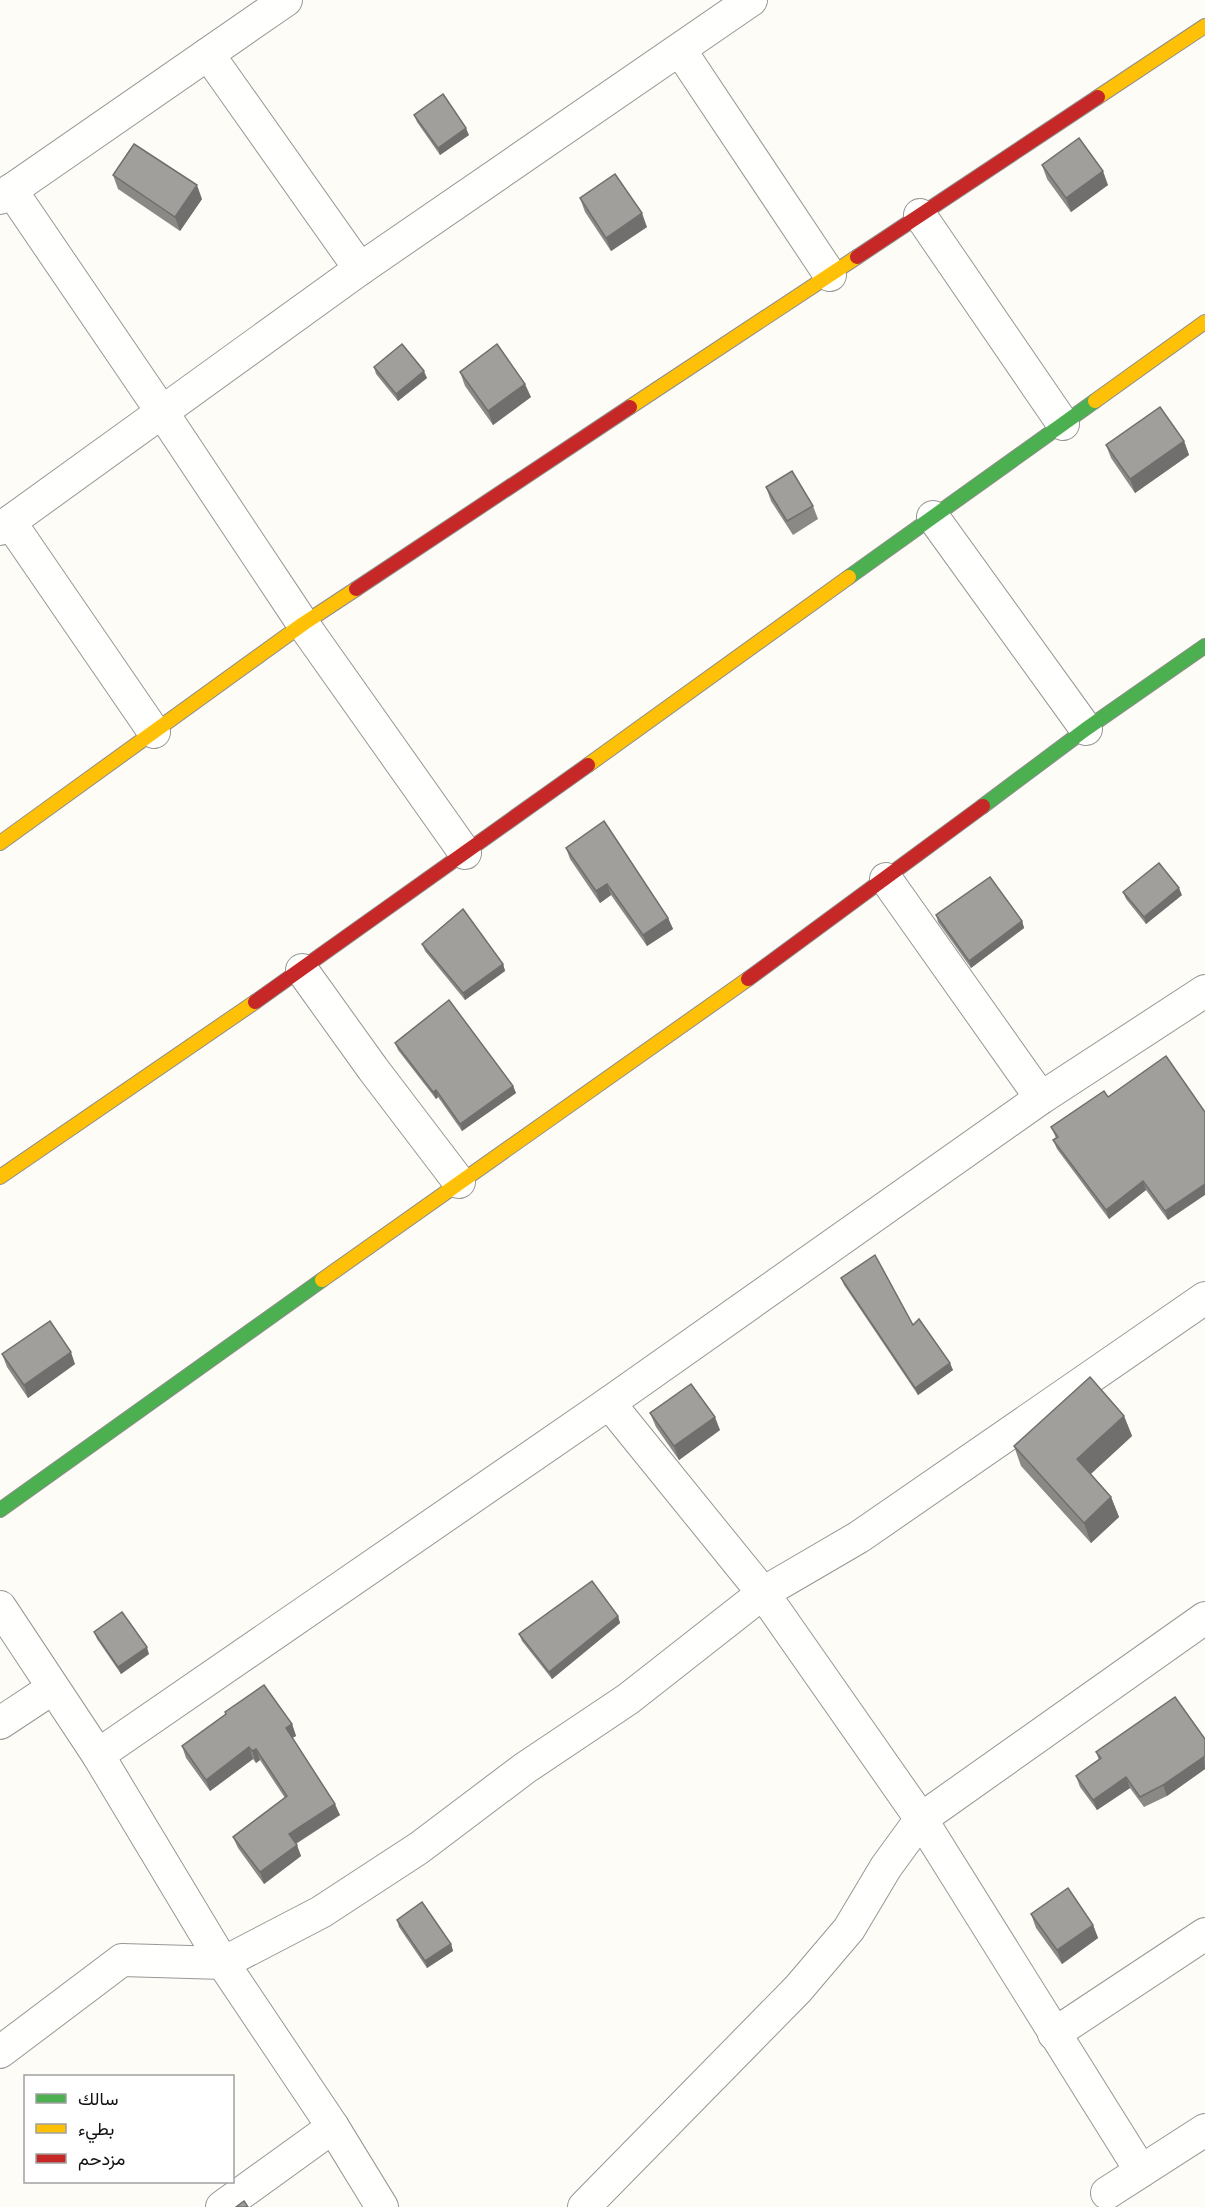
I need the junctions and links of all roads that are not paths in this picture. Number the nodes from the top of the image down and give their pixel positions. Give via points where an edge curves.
1 (286, 0) edge
2 (751, 0) edge
3 (1205, 26) edge
4 (680, 50) junction
5 (208, 54) junction
6 (6, 194) edge
7 (921, 215) junction
8 (360, 269) junction
9 (830, 275) junction
10 (1205, 322) edge
11 (162, 412) junction
12 (1063, 424) junction
13 (933, 517) junction
14 (5, 526) edge
15 (303, 624) junction
16 (1205, 646) edge
17 (1086, 729) junction
18 (154, 732) junction
19 (0, 843) edge
20 (465, 853) junction
21 (886, 879) junction
22 (302, 970) junction
23 (1202, 1001) edge
24 (1041, 1098) junction
25 (0, 1177) edge
26 (459, 1182) junction
27 (1205, 1298) edge
28 (609, 1403) junction
29 (0, 1510) edge
30 (763, 1593) junction
31 (0, 1607) edge
32 (1205, 1618) edge
33 (53, 1688) junction
34 (0, 1724) edge
35 (98, 1755) junction
36 (921, 1819) junction
37 (1205, 1934) edge
38 (223, 1963) junction
39 (1054, 2034) junction
40 (0, 2052) edge
41 (333, 2127) junction
42 (1205, 2130) edge
43 (1141, 2171) junction
44 (1105, 2202) edge
45 (222, 2207) edge
46 (382, 2207) edge
47 (584, 2207) edge

1 - 5 street
2 - 4 street
3 - 7 street
4 - 8 street
4 - 9 street
5 - 6 street
5 - 8 street
6 - 11 street
7 - 9 street
7 - 12 street
8 - 11 street
9 - 15 street
10 - 12 street
11 - 14 street
11 - 15 street
12 - 13 street
13 - 17 street
13 - 20 street
14 - 18 street
15 - 18 street
15 - 20 street
16 - 17 street
17 - 21 street
18 - 19 street
20 - 22 street
21 - 24 street
21 - 26 street
22 - 25 street
22 - 26 street
23 - 24 street
24 - 28 street
26 - 29 street
27 - 30 street via 860,1537
28 - 30 street
28 - 35 street
30 - 36 street
30 - 38 street via 628,1699 525,1768 419,1848 321,1912
31 - 33 street
32 - 36 street
33 - 34 street
33 - 35 street
35 - 38 street
36 - 39 street
36 - 47 street via 849,1929 798,1989
37 - 39 street
38 - 40 street via 122,1960
38 - 41 street
39 - 43 street
41 - 45 street
41 - 46 street
42 - 43 street
43 - 44 street

